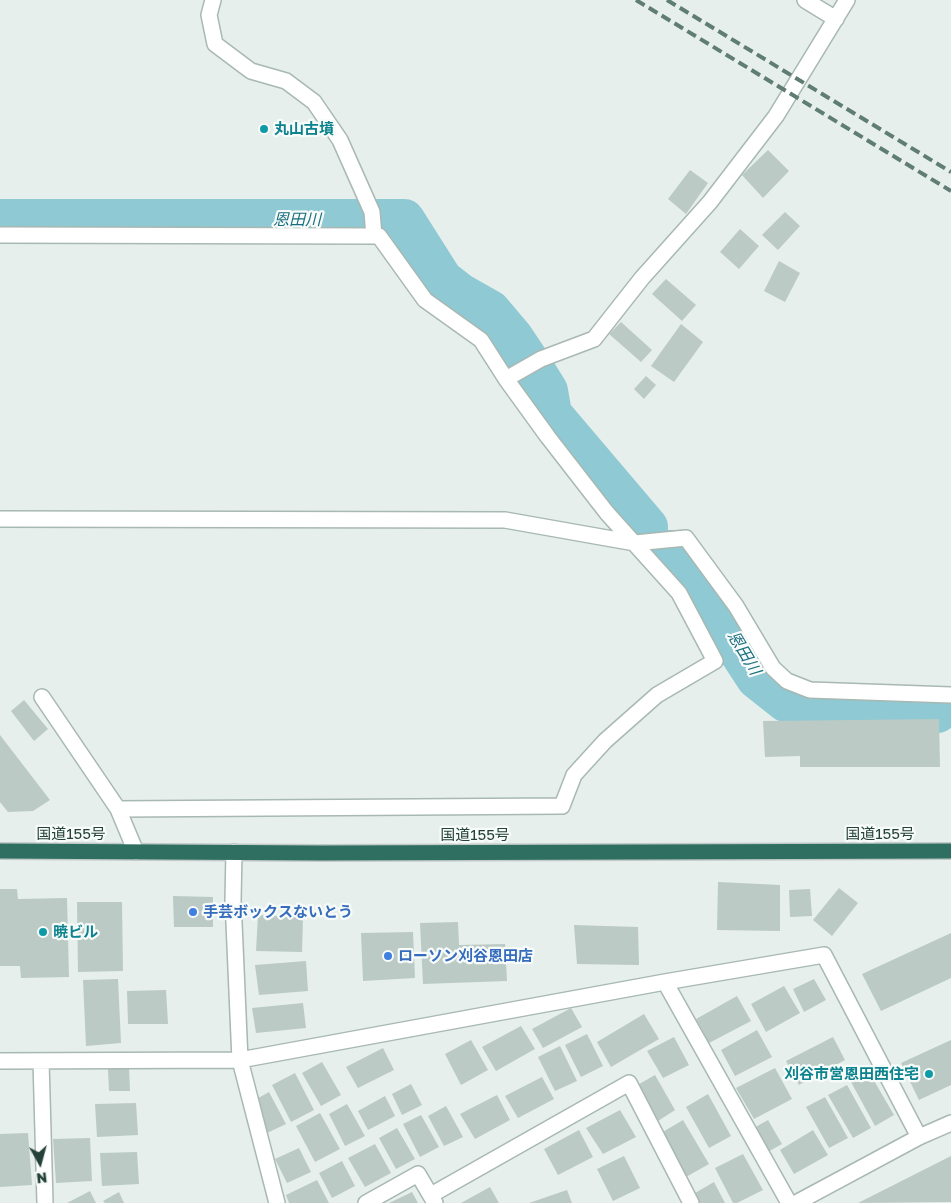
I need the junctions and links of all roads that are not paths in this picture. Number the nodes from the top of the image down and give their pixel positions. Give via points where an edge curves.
1 (213, 0) edge
2 (805, 0) edge
3 (847, 0) edge
4 (836, 19) junction
5 (374, 234) junction
6 (0, 235) edge
7 (506, 379) junction
8 (0, 519) edge
9 (635, 543) junction
10 (951, 695) edge
11 (42, 697) dead end
12 (118, 808) junction
13 (0, 851) edge
14 (951, 851) edge
15 (136, 852) junction
16 (234, 852) junction
17 (665, 982) junction
18 (240, 1060) junction
19 (0, 1061) edge
20 (41, 1061) junction
21 (951, 1123) edge
22 (919, 1138) junction
23 (433, 1199) edge
24 (45, 1203) edge
25 (277, 1203) edge
26 (366, 1203) edge
27 (691, 1203) edge
28 (788, 1203) edge
29 (796, 1203) edge

1 - 5 street via 209,14 215,44 251,71 286,80 314,102 340,140 372,212
2 - 4 street
3 - 4 street
4 - 7 street via 776,116 710,202 642,278 594,339 541,359
5 - 6 street
5 - 7 street via 379,236 425,300 481,340
7 - 9 street via 607,513
8 - 9 street via 505,520
9 - 10 street via 686,538 736,606 773,668 787,682 810,690
9 - 12 street via 679,593 715,661 657,695 605,741 574,775 562,806
11 - 12 street
12 - 15 street
13 - 15 highway, 国道155号
14 - 16 highway, 国道155号
15 - 16 highway, 国道155号
16 - 18 street
17 - 18 street
17 - 22 street via 824,955
17 - 28 street
18 - 20 street
18 - 25 street
19 - 20 street
20 - 24 street
21 - 22 street
22 - 29 street
23 - 26 street via 418,1174
23 - 27 street via 630,1083

